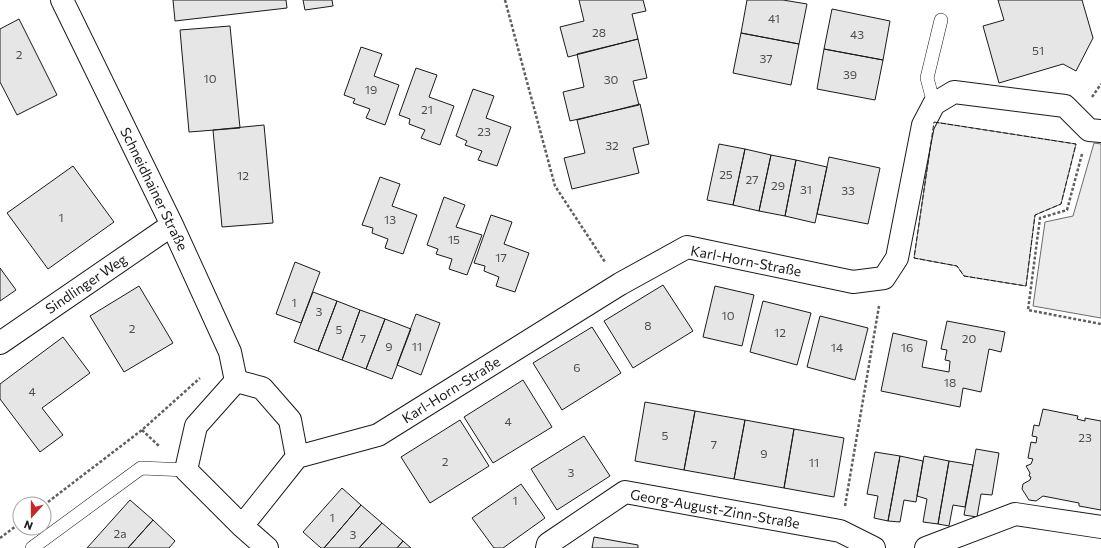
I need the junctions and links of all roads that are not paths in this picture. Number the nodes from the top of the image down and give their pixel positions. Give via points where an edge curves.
1 (62, 0) edge
2 (941, 20) dead end
3 (934, 104) junction
4 (1095, 130) edge
5 (172, 225) junction
6 (0, 343) edge
7 (236, 380) junction
8 (297, 457) junction
9 (186, 470) junction
10 (242, 526) junction
11 (1101, 527) edge
12 (32, 548) edge
13 (267, 548) edge
14 (547, 548) edge
15 (874, 548) edge
16 (926, 548) edge

1 - 5 street, Schneidhainer Straße
2 - 3 lane via 928,78
3 - 4 street via 954,92 1065,106
3 - 8 street, Karl-Horn-Straße via 923,124 897,258 884,278 853,282 687,247 620,284 378,435
5 - 6 street, Sindlinger Weg
5 - 7 street, Schneidhainer Straße via 230,352
7 - 8 street via 262,388 290,420
7 - 9 street via 196,426
8 - 10 street
9 - 10 street
9 - 12 lane via 141,468
10 - 13 street
11 - 16 street via 1015,514
14 - 15 street, Georg-August-Zinn-Straße via 548,544 625,492 840,531

